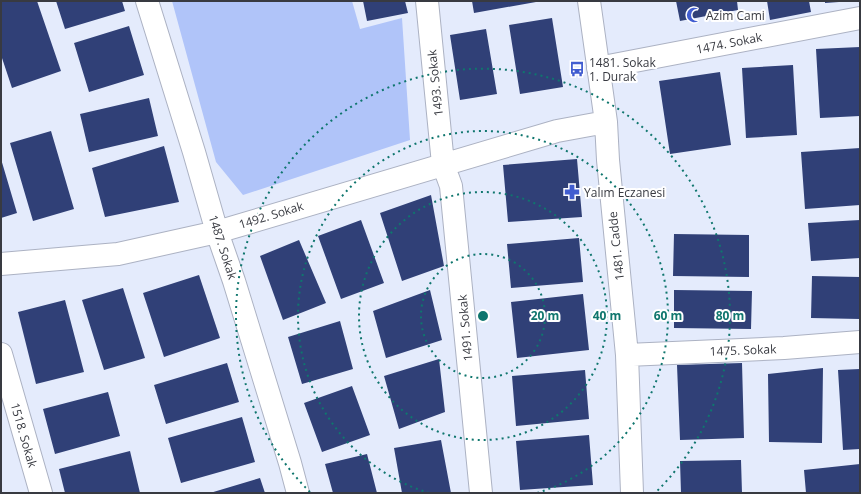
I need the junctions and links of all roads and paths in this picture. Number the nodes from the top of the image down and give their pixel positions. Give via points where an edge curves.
1 (146, 1) edge
2 (427, 1) edge
3 (589, 1) edge
4 (860, 18) edge
5 (598, 68) junction
6 (606, 122) junction
7 (443, 164) junction
8 (217, 232) junction
9 (1, 264) edge
10 (860, 342) edge
11 (1, 354) edge
12 (627, 355) junction
13 (41, 493) edge
14 (298, 493) edge
15 (481, 493) edge
16 (632, 493) edge

1 - 8 street, 1487. Sokak
2 - 7 street, 1493. Sokak
3 - 5 street, 1481. Cadde
4 - 5 street, 1474. Sokak
5 - 6 street, 1481. Cadde
6 - 7 street via 556,131
6 - 12 street, 1481. Cadde
7 - 8 street, 1492. Sokak
7 - 15 street, 1491. Sokak via 451,186
8 - 9 street, 1492. Sokak via 118,254
8 - 14 street, 1487. Sokak
10 - 12 street, 1475. Sokak
11 - 13 street, 1518. Sokak
12 - 16 street, 1481. Cadde

